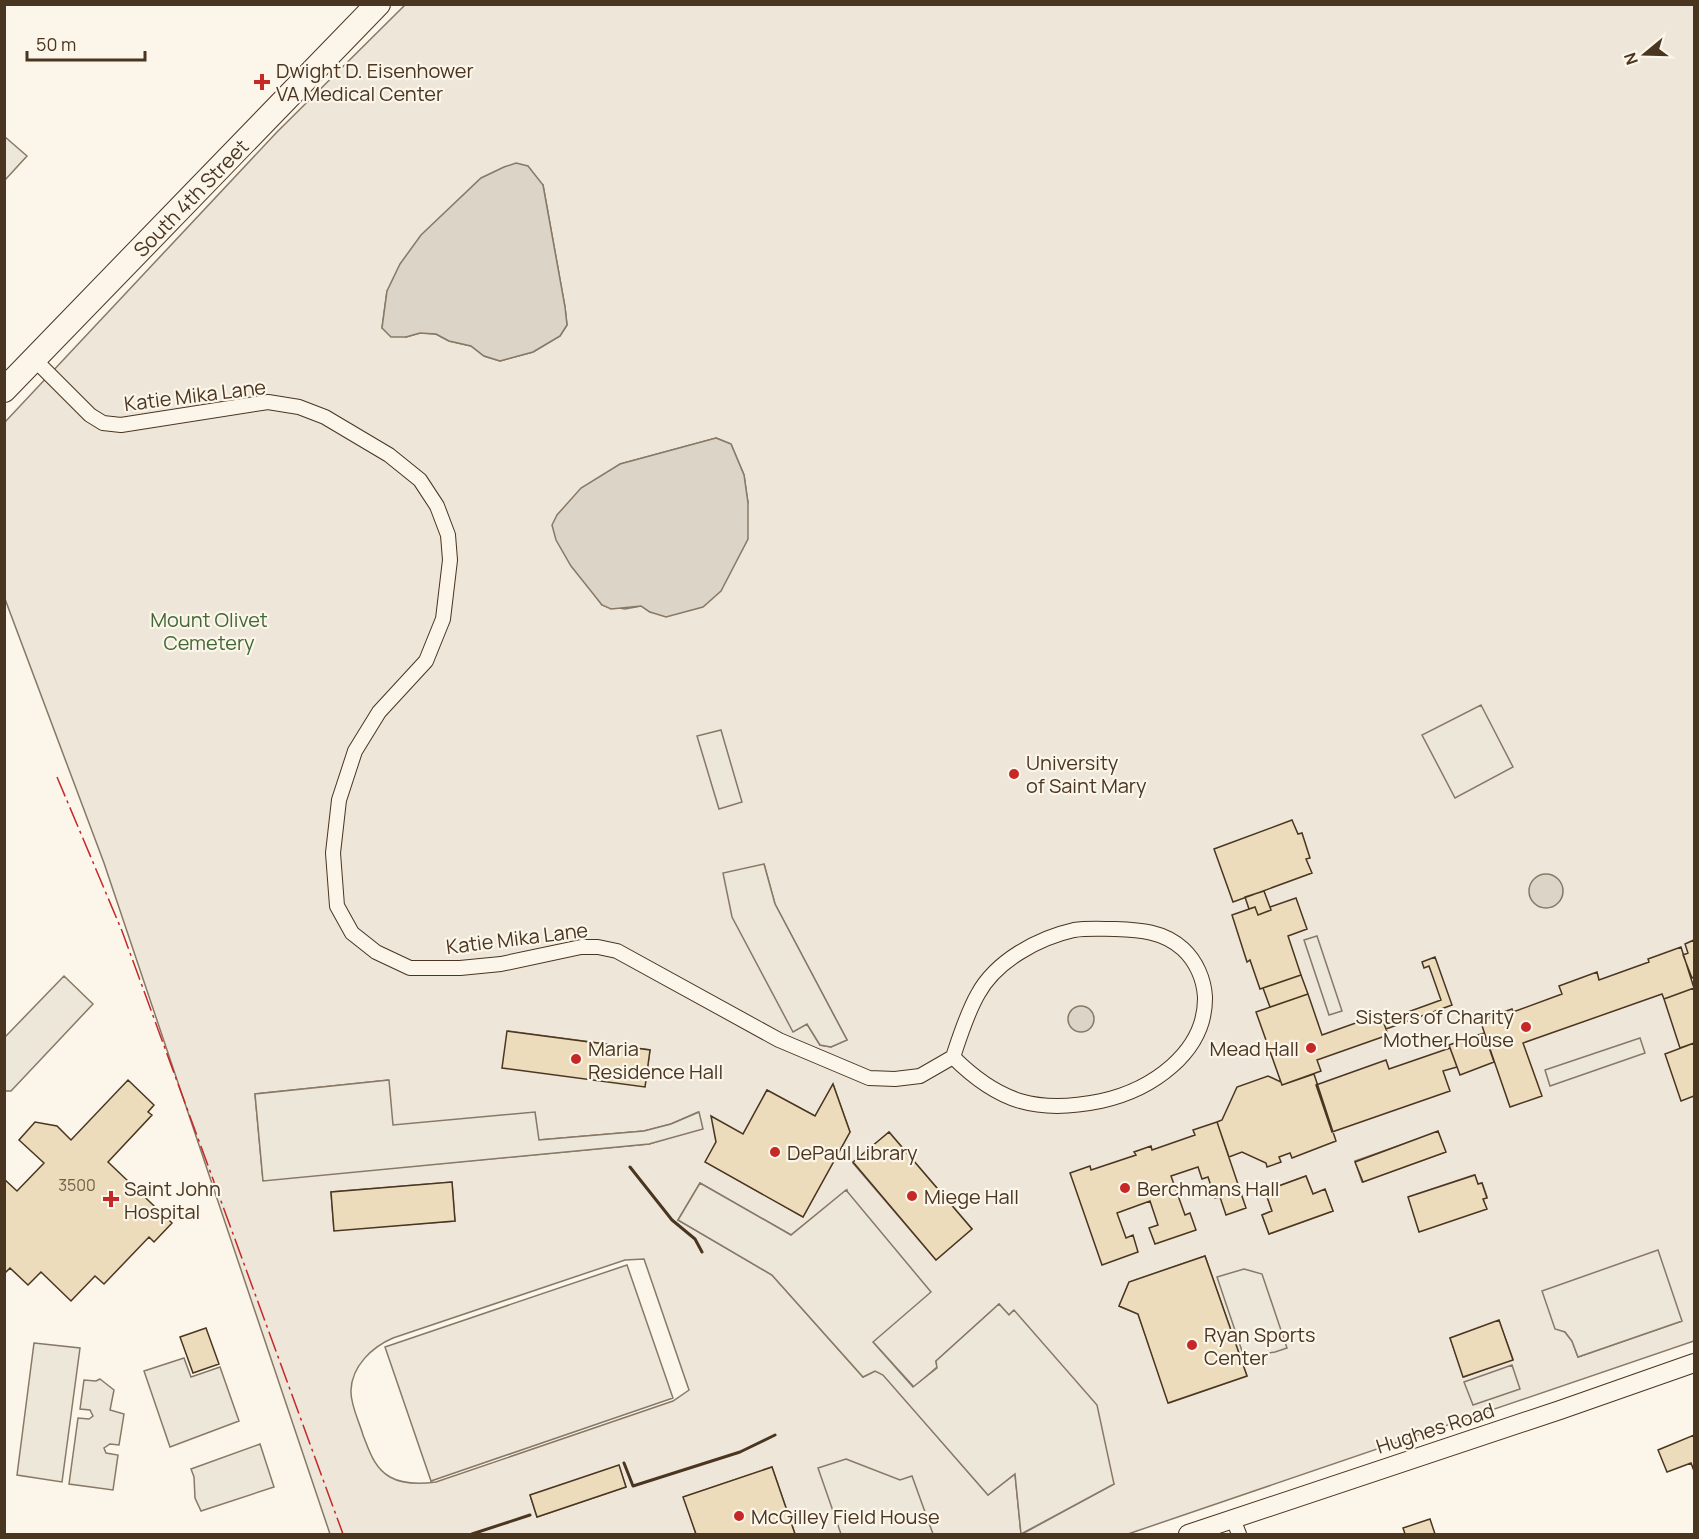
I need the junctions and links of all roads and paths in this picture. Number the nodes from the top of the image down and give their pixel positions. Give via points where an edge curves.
1 (378, 4) edge
2 (34, 360) junction
3 (4, 390) edge
4 (953, 1057) junction
5 (1695, 1363) edge
6 (1236, 1527) edge
7 (1188, 1534) edge

1 - 2 highway, South 4th Street
2 - 3 highway, South 4th Street
2 - 4 street, Katie Mika Lane via 103,423 121,425 268,402 299,407 325,417 389,455 420,480 437,506 448,534 450,560 443,619 426,661 379,712 355,751 339,800 333,853 338,906 352,933 376,952 410,968 459,969 598,947 617,951 779,1040 869,1078 920,1076
4 - 4 street via 989,1089 1025,1102 1061,1107 1127,1094 1168,1070 1184,1053 1198,1032 1205,1009 1204,986 1198,968 1183,949 1158,933 1075,930 1053,936 1002,964 978,992
5 - 6 street, Hughes Road
6 - 7 street, Hughes Road

